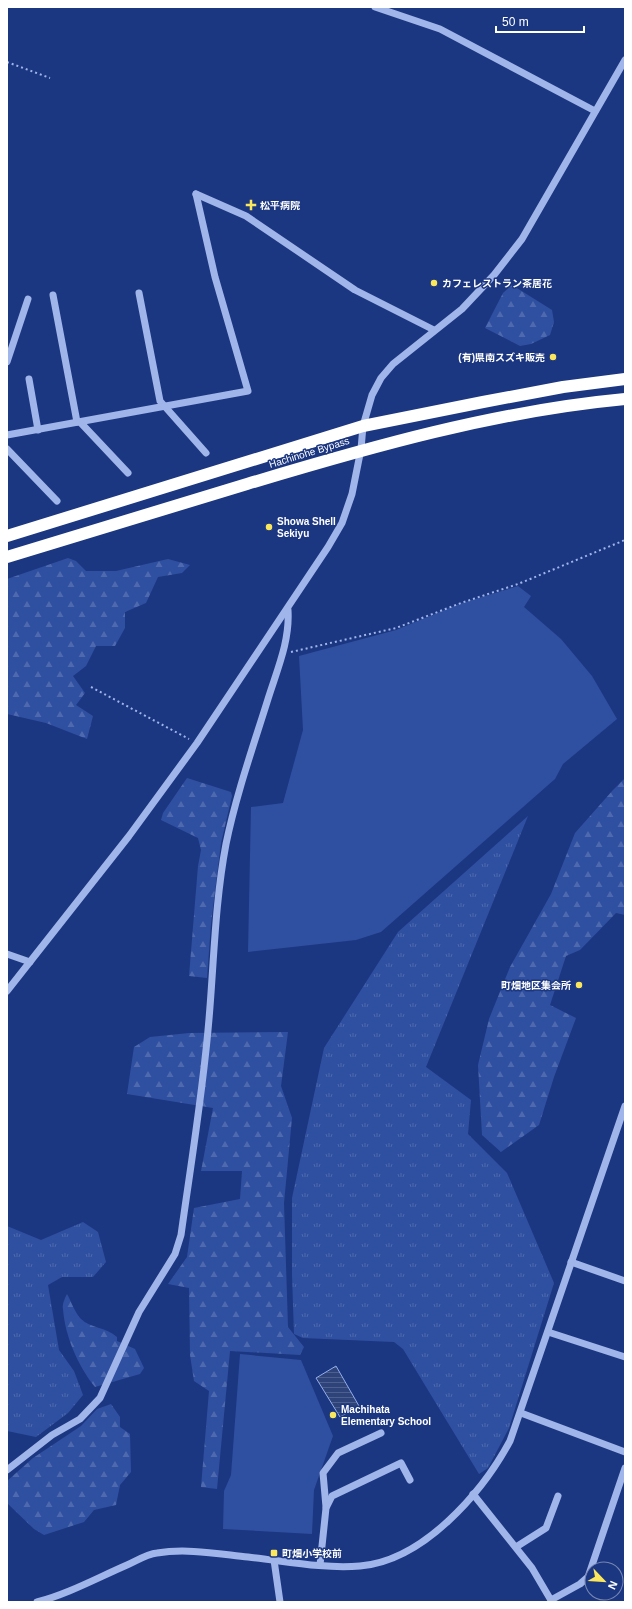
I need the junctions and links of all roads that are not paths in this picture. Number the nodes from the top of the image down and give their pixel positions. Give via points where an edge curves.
1 (375, 7) edge
2 (625, 60) edge
3 (595, 111) junction
4 (139, 293) dead end
5 (53, 295) dead end
6 (28, 299) dead end
7 (434, 330) junction
8 (7, 362) edge
9 (29, 379) dead end
10 (625, 379) edge
11 (625, 399) edge
12 (164, 406) junction
13 (78, 422) junction
14 (363, 426) junction
15 (38, 430) junction
16 (7, 435) edge
17 (7, 449) edge
18 (361, 449) junction
19 (206, 453) dead end
20 (128, 473) dead end
21 (57, 501) dead end
22 (7, 536) edge
23 (7, 557) edge
24 (288, 610) junction
25 (7, 954) edge
26 (30, 962) junction
27 (7, 991) edge
28 (625, 1106) edge
29 (570, 1262) junction
30 (625, 1281) edge
31 (548, 1332) junction
32 (625, 1357) edge
33 (521, 1413) junction
34 (381, 1433) dead end
35 (625, 1452) edge
36 (625, 1468) edge
37 (7, 1470) edge
38 (410, 1480) dead end
39 (473, 1494) junction
40 (558, 1496) dead end
41 (326, 1508) junction
42 (516, 1547) junction
43 (274, 1560) junction
44 (320, 1566) junction
45 (551, 1601) edge
46 (37, 1602) edge
47 (280, 1602) edge

1 - 3 street via 440,30
2 - 3 street
3 - 7 street via 522,239 489,281 462,309
4 - 12 street via 160,401
5 - 13 street
6 - 8 street
7 - 12 street via 355,290 246,216 196,194 215,277 248,391
7 - 14 street via 393,364 381,378 372,395
9 - 15 street
10 - 14 highway, Hachinohe Bypass via 483,402
11 - 18 highway, Hachinohe Bypass via 460,426
12 - 13 street
12 - 19 street
13 - 15 street
13 - 20 street
14 - 18 street
14 - 22 highway, Hachinohe Bypass
15 - 16 street
17 - 21 street
18 - 23 highway, Hachinohe Bypass
18 - 24 street via 352,494 342,523
24 - 26 street via 197,743 129,836
24 - 37 street via 289,626 282,654 238,794 226,844 216,915 209,1020 199,1110 181,1235 175,1254 139,1312 100,1398 80,1419 52,1435
25 - 26 street
26 - 27 street
28 - 29 street
29 - 30 street
29 - 31 street
31 - 32 street
31 - 33 street
33 - 35 street
33 - 39 street via 500,1461
34 - 41 street via 338,1453 322,1473
36 - 45 street via 588,1577
38 - 41 street via 401,1463 332,1496
39 - 42 street
39 - 44 street via 438,1531 401,1555 361,1566
40 - 42 street via 546,1528
41 - 44 street
42 - 45 street via 532,1568
43 - 44 street
43 - 46 street via 213,1553 156,1553
43 - 47 street

